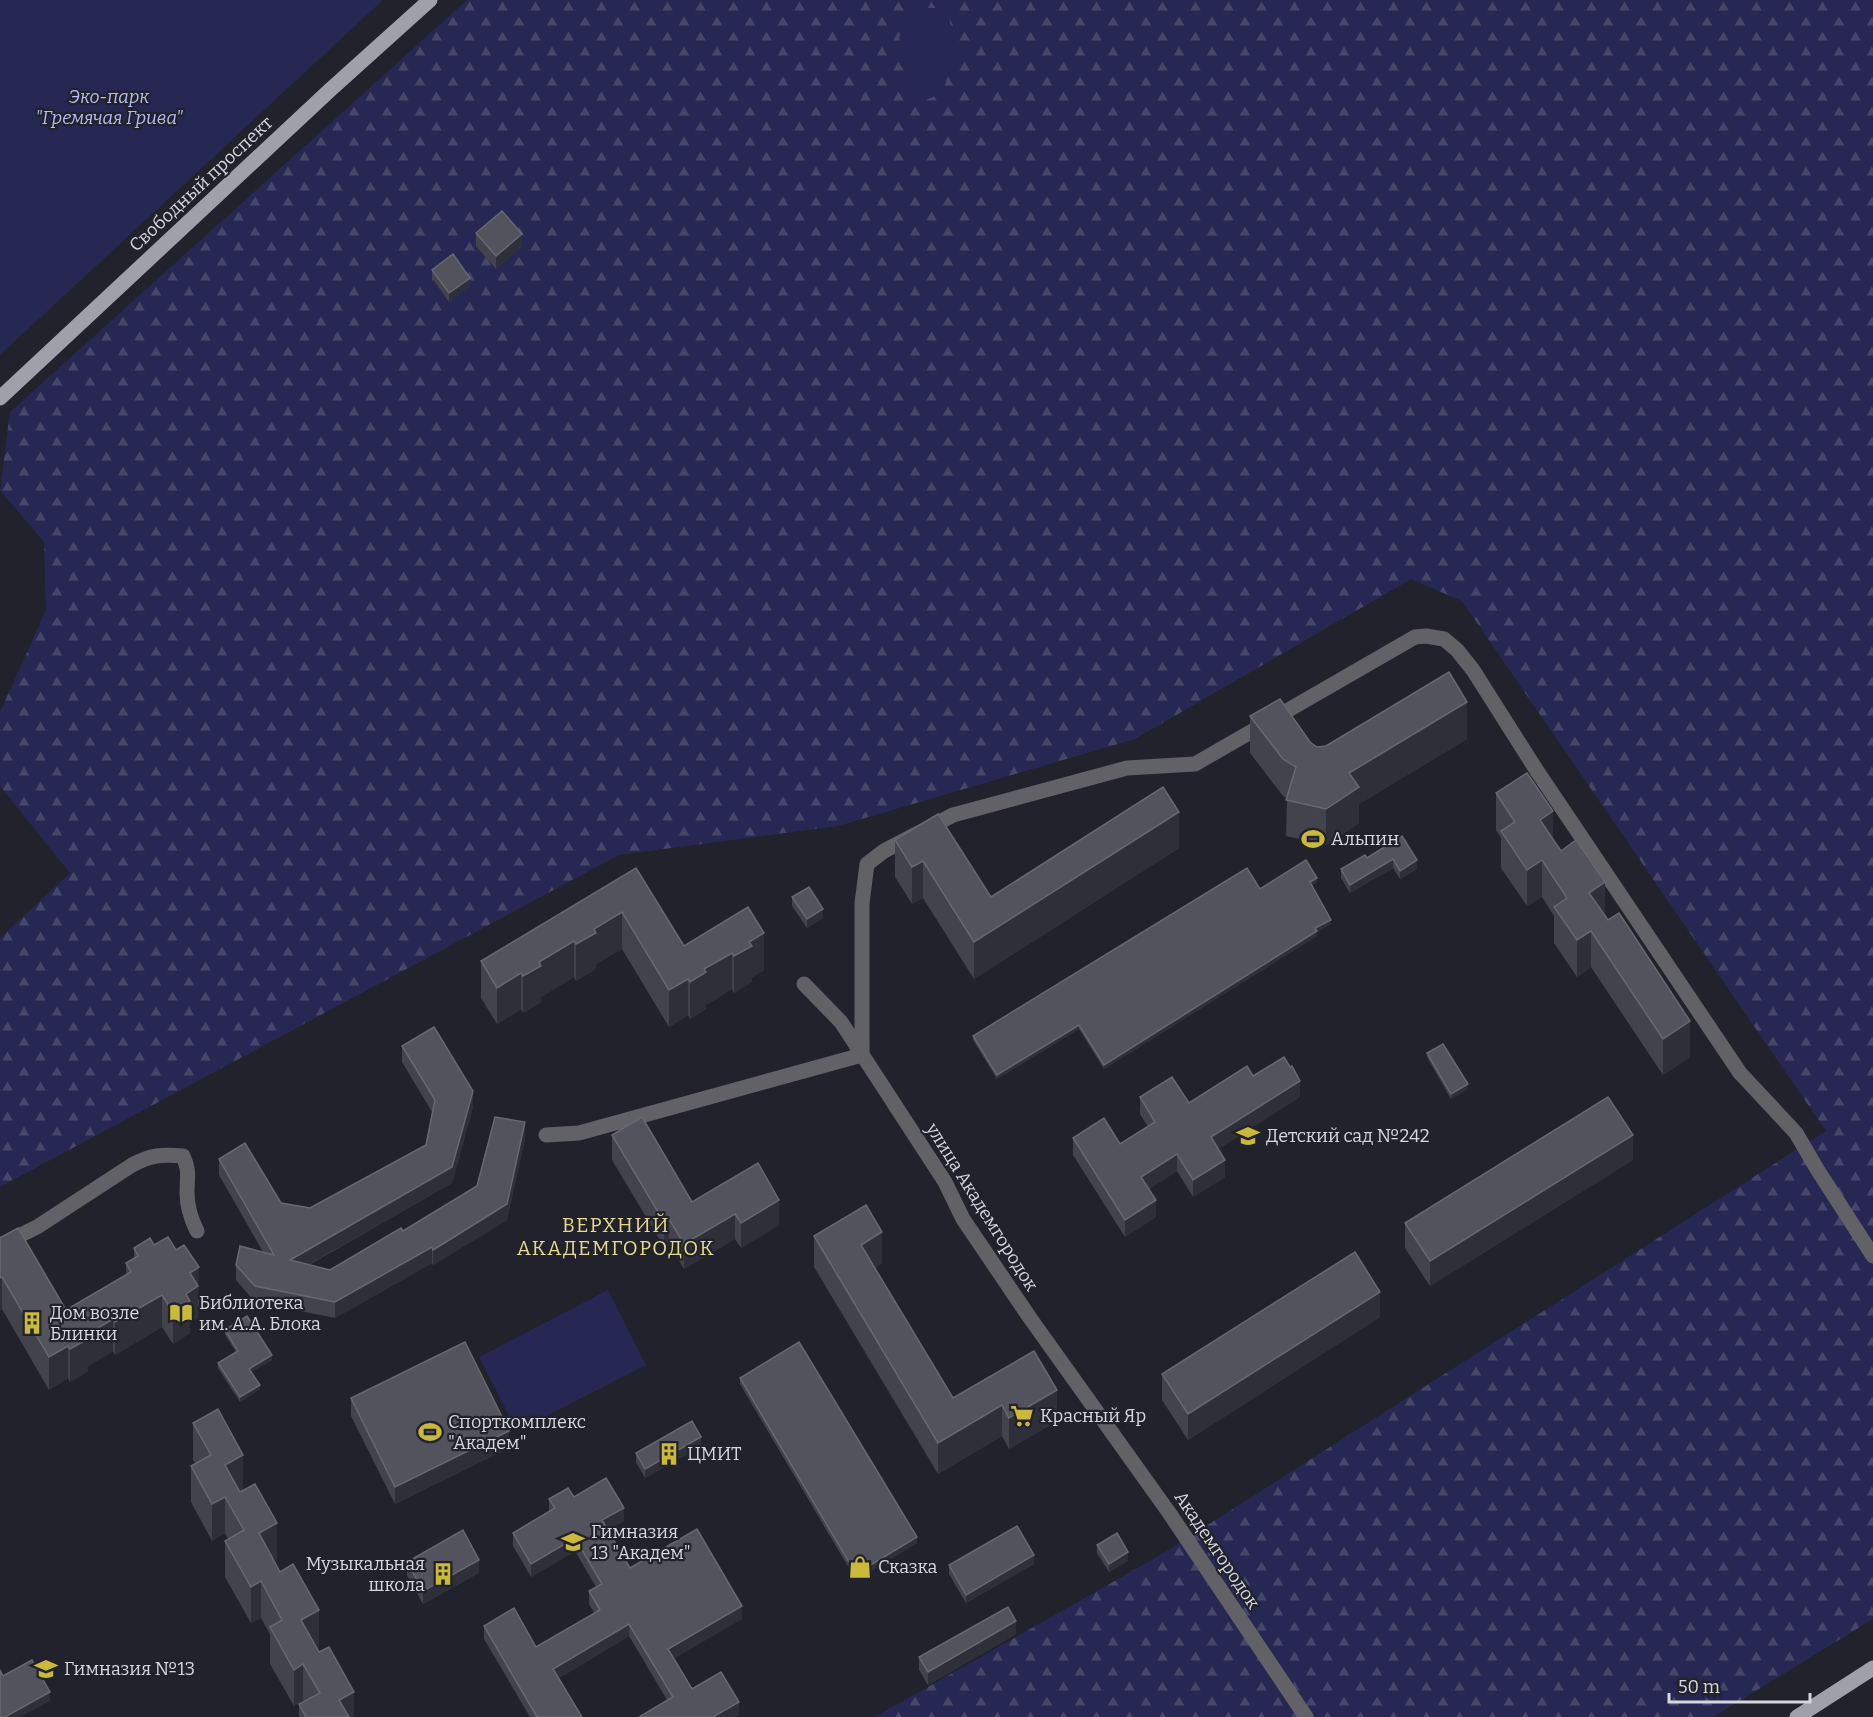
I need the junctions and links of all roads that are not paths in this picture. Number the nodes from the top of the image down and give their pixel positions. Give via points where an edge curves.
1 (430, 0) edge
2 (0, 398) edge
3 (804, 984) dead end
4 (862, 1055) junction
5 (546, 1135) dead end
6 (197, 1231) dead end
7 (0, 1245) edge
8 (1873, 1256) edge
9 (1094, 1407) joint
10 (1873, 1668) edge
11 (1306, 1717) edge
12 (1797, 1717) edge

1 - 2 main road, Свободный проспект
3 - 4 street, улица Академгородок via 841,1022
4 - 5 street via 579,1133
4 - 8 street via 862,903 867,864 884,851 952,815 1127,768 1195,764 1415,637 1444,639 1473,670 1740,1073 1796,1132
4 - 9 street, улица Академгородок via 945,1182 963,1219
6 - 7 street via 190,1218 188,1167 183,1155 162,1154 132,1165 36,1227
9 - 11 street, Академгородок
10 - 12 main road

